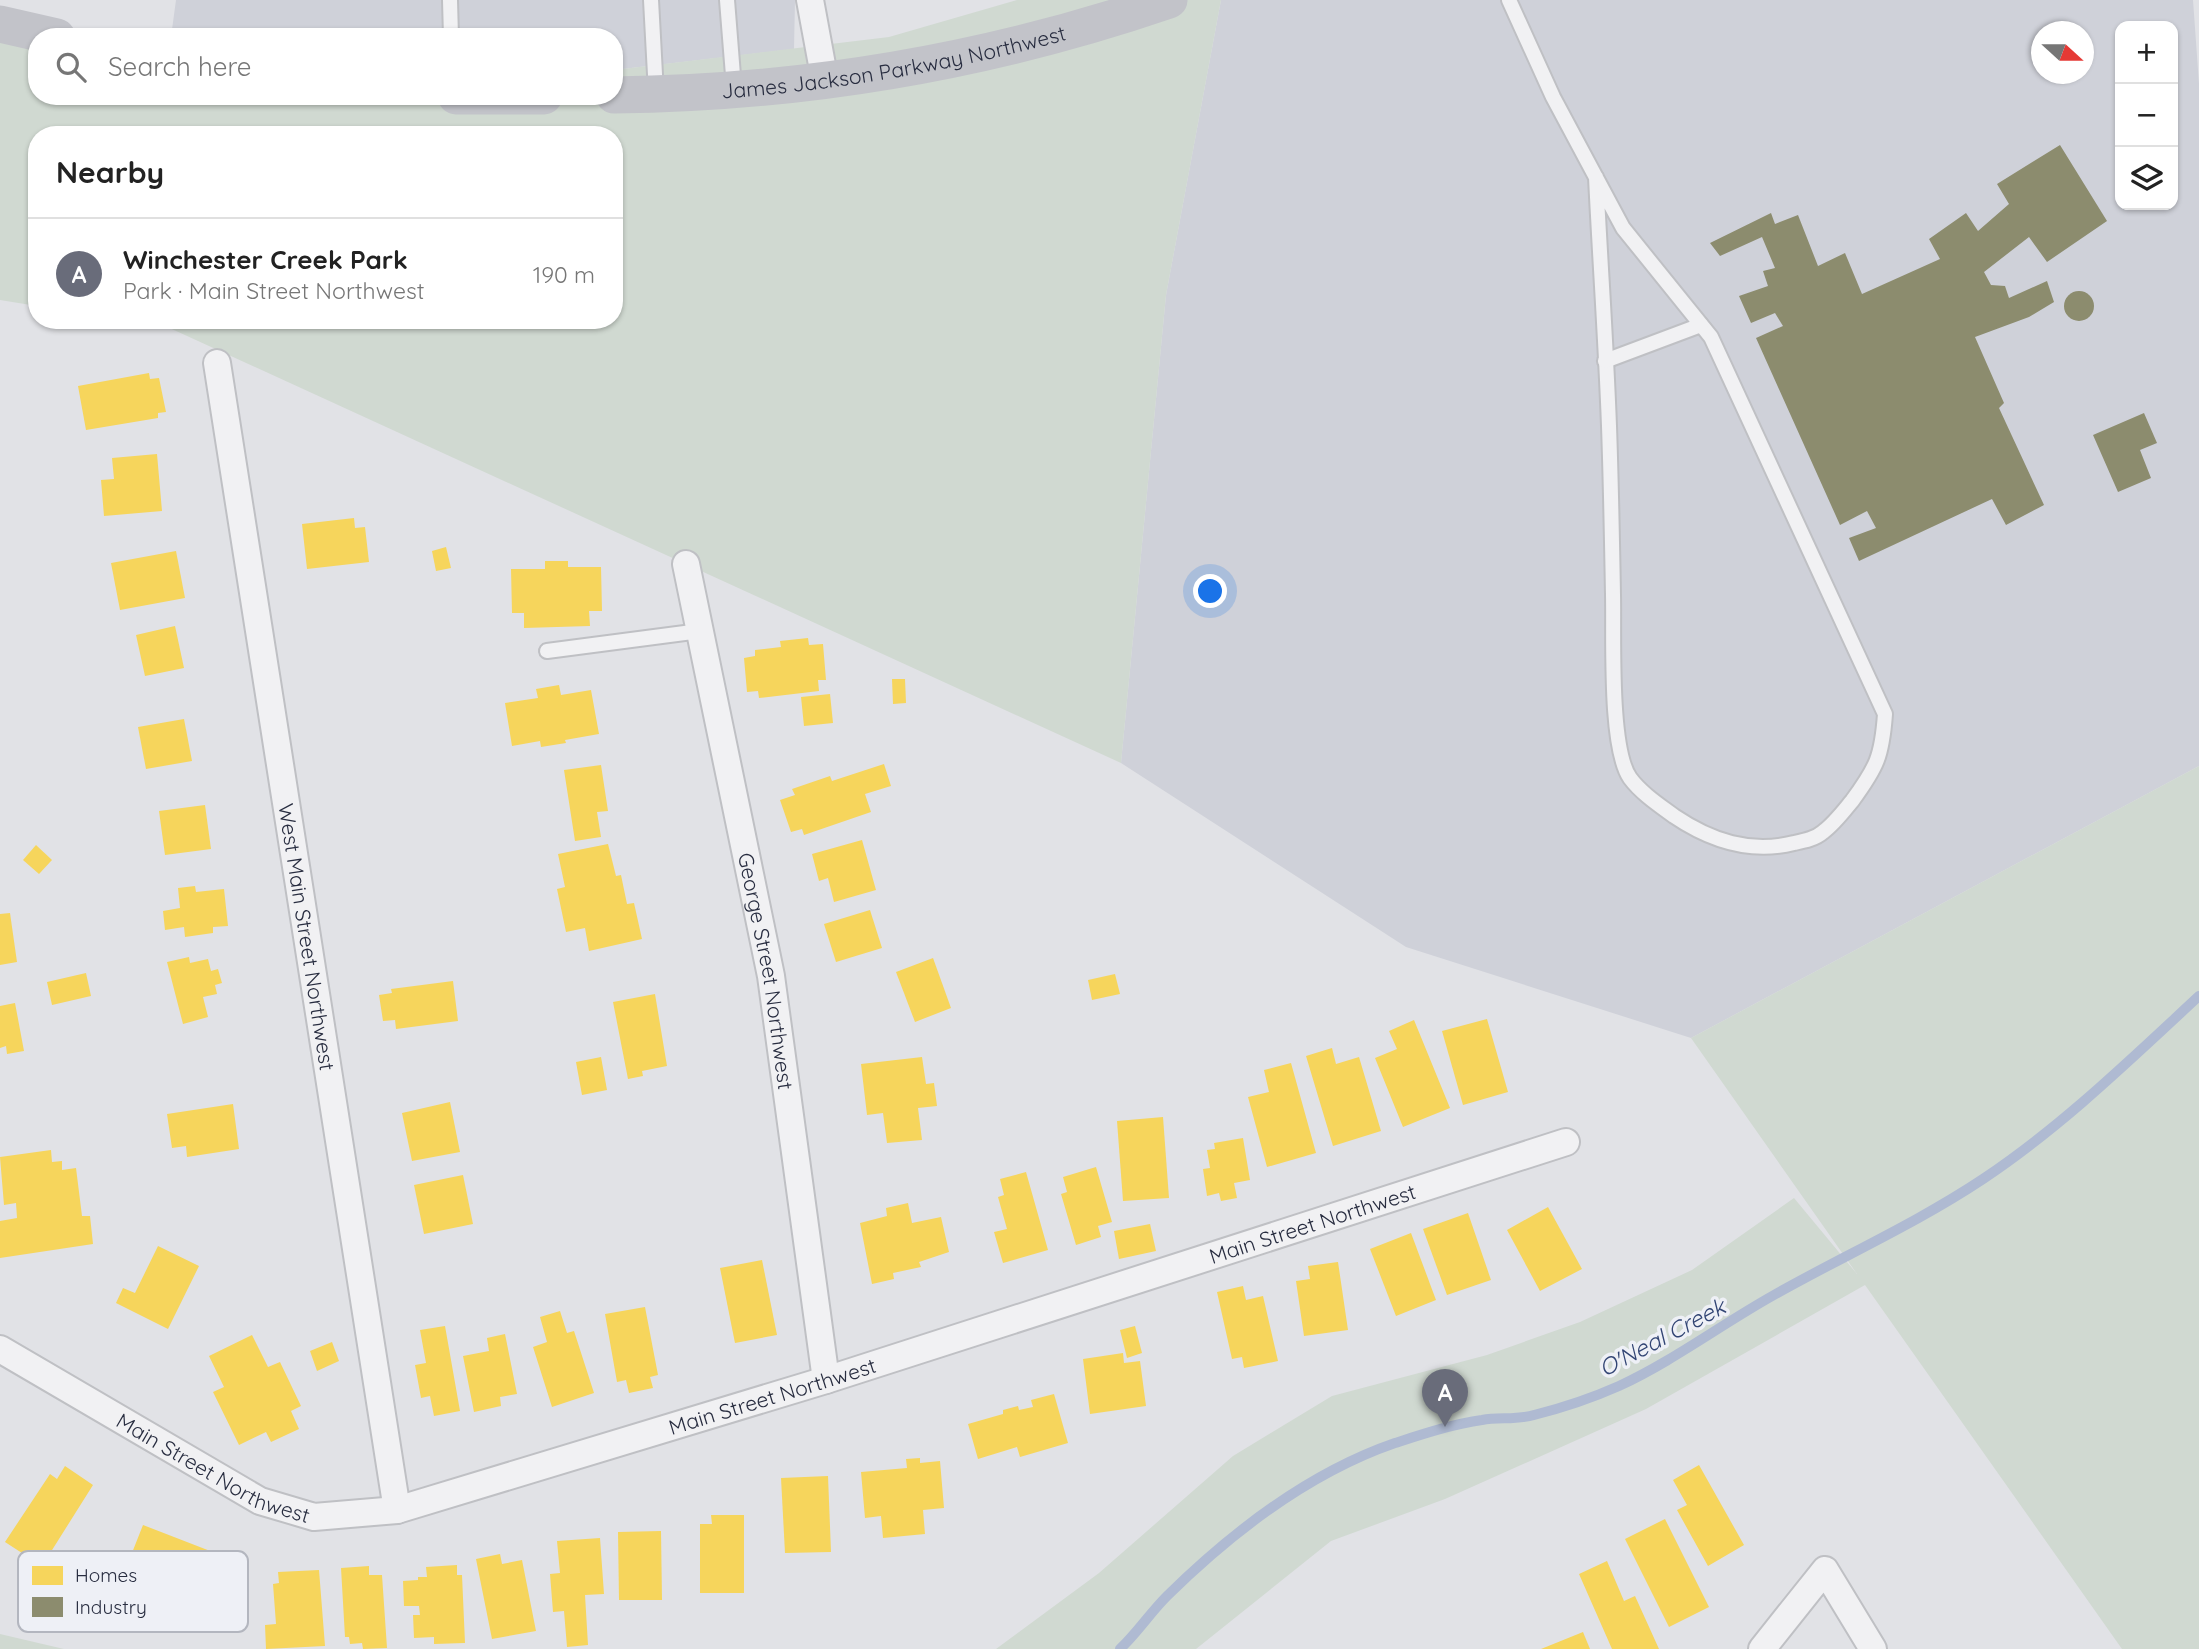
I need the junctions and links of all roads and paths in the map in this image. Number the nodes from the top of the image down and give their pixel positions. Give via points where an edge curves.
1 (450, 0) edge
2 (651, 0) edge
3 (727, 0) edge
4 (810, 0) edge
5 (1169, 0) edge
6 (1509, 0) edge
7 (0, 24) edge
8 (452, 28) edge
9 (28, 30) edge
10 (825, 81) junction
11 (734, 89) junction
12 (656, 94) junction
13 (623, 95) edge
14 (1596, 177) junction
15 (1701, 325) junction
16 (1605, 361) junction
17 (217, 363) dead end
18 (686, 564) dead end
19 (700, 631) junction
20 (547, 651) dead end
21 (1566, 1142) dead end
22 (0, 1349) edge
23 (826, 1380) junction
24 (397, 1510) junction
25 (1762, 1649) edge
26 (1873, 1649) edge

1 - 8 lane
2 - 12 lane
3 - 11 lane
4 - 10 street
5 - 10 main road, James Jackson Parkway Northwest via 1041,39
6 - 14 lane
7 - 9 main road
10 - 11 main road, James Jackson Parkway Northwest
11 - 12 main road, James Jackson Parkway Northwest
12 - 13 main road, James Jackson Parkway Northwest
14 - 15 lane via 1623,228
14 - 16 lane
15 - 16 lane
15 - 16 lane via 1717,349 1885,714 1882,747 1872,773 1843,812 1812,839 1752,848 1711,837 1659,805 1624,767 1615,696
17 - 24 street, West Main Street Northwest
18 - 19 street, George Street Northwest
19 - 20 lane
19 - 23 street, George Street Northwest via 771,976
21 - 23 street, Main Street Northwest
22 - 24 street, Main Street Northwest via 260,1501 314,1517
23 - 24 street, Main Street Northwest
25 - 26 street via 1825,1570

